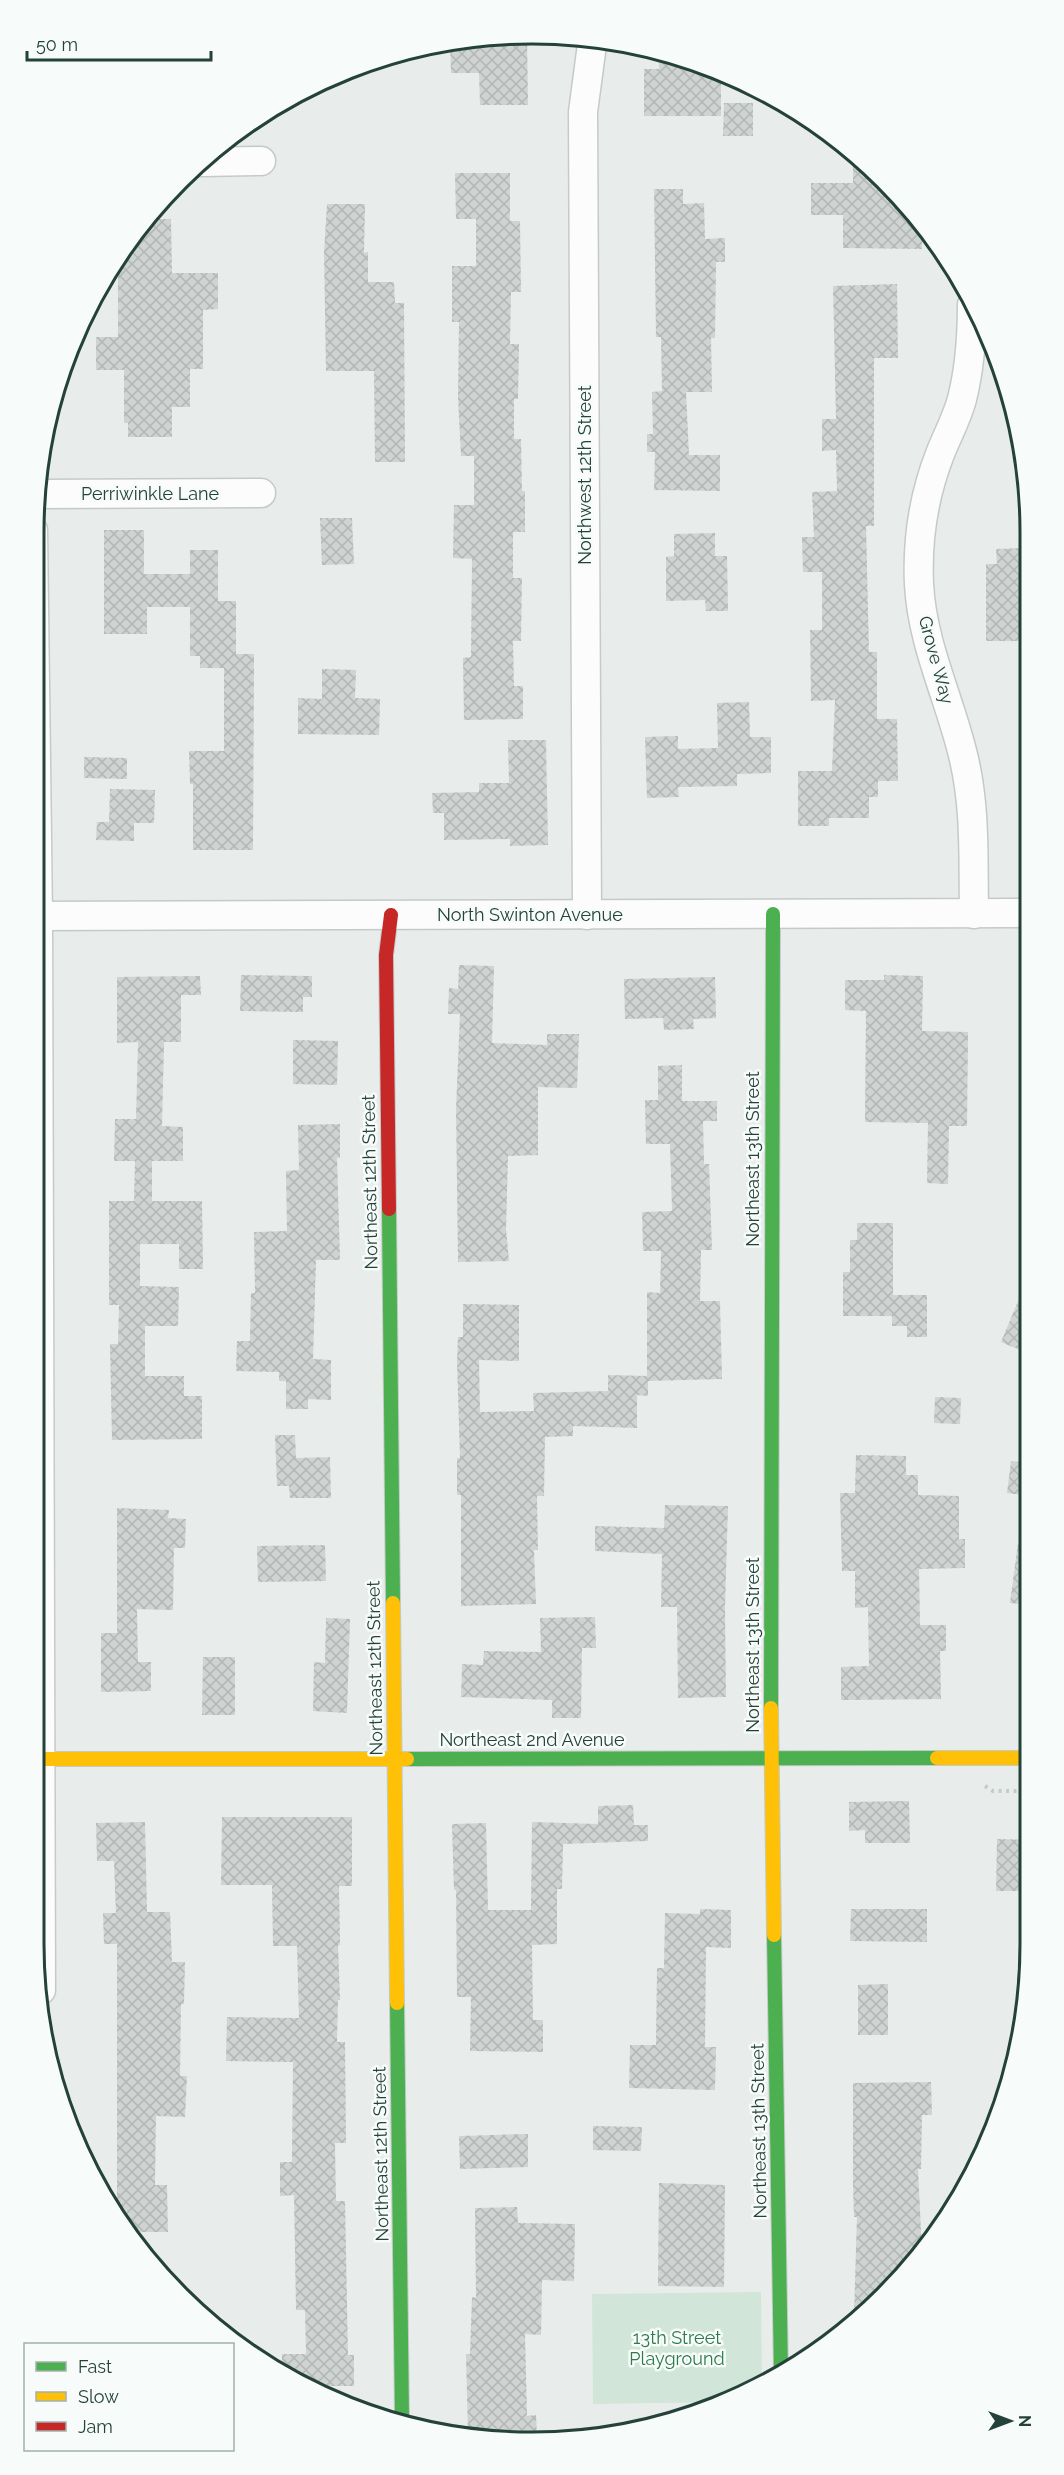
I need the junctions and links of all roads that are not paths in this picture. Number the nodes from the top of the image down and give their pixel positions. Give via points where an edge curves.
1 (592, 48) edge
2 (261, 161) dead end
3 (214, 162) edge
4 (972, 319) edge
5 (261, 493) dead end
6 (46, 494) edge
7 (773, 914) junction
8 (975, 914) junction
9 (1020, 914) edge
10 (392, 915) junction
11 (587, 915) junction
12 (44, 916) edge
13 (771, 1758) junction
14 (1020, 1758) edge
15 (44, 1759) edge
16 (394, 1759) junction
17 (781, 2363) edge
18 (402, 2414) edge

1 - 11 street, Northwest 12th Street via 583,112
2 - 3 street
4 - 8 street, Grove Way via 970,366 927,498 920,540 919,583 926,636 964,758 972,813
5 - 6 street, Perriwinkle Lane
7 - 8 street, North Swinton Avenue
7 - 11 street, North Swinton Avenue
7 - 13 street, Northeast 13th Street
8 - 9 street, North Swinton Avenue
10 - 11 street, North Swinton Avenue
10 - 12 street, North Swinton Avenue
10 - 16 street, Northeast 12th Street via 386,955
13 - 14 street, Northeast 2nd Avenue
13 - 16 street, Northeast 2nd Avenue
13 - 17 street, Northeast 13th Street
15 - 16 street, Northeast 2nd Avenue
16 - 18 street, Northeast 12th Street

